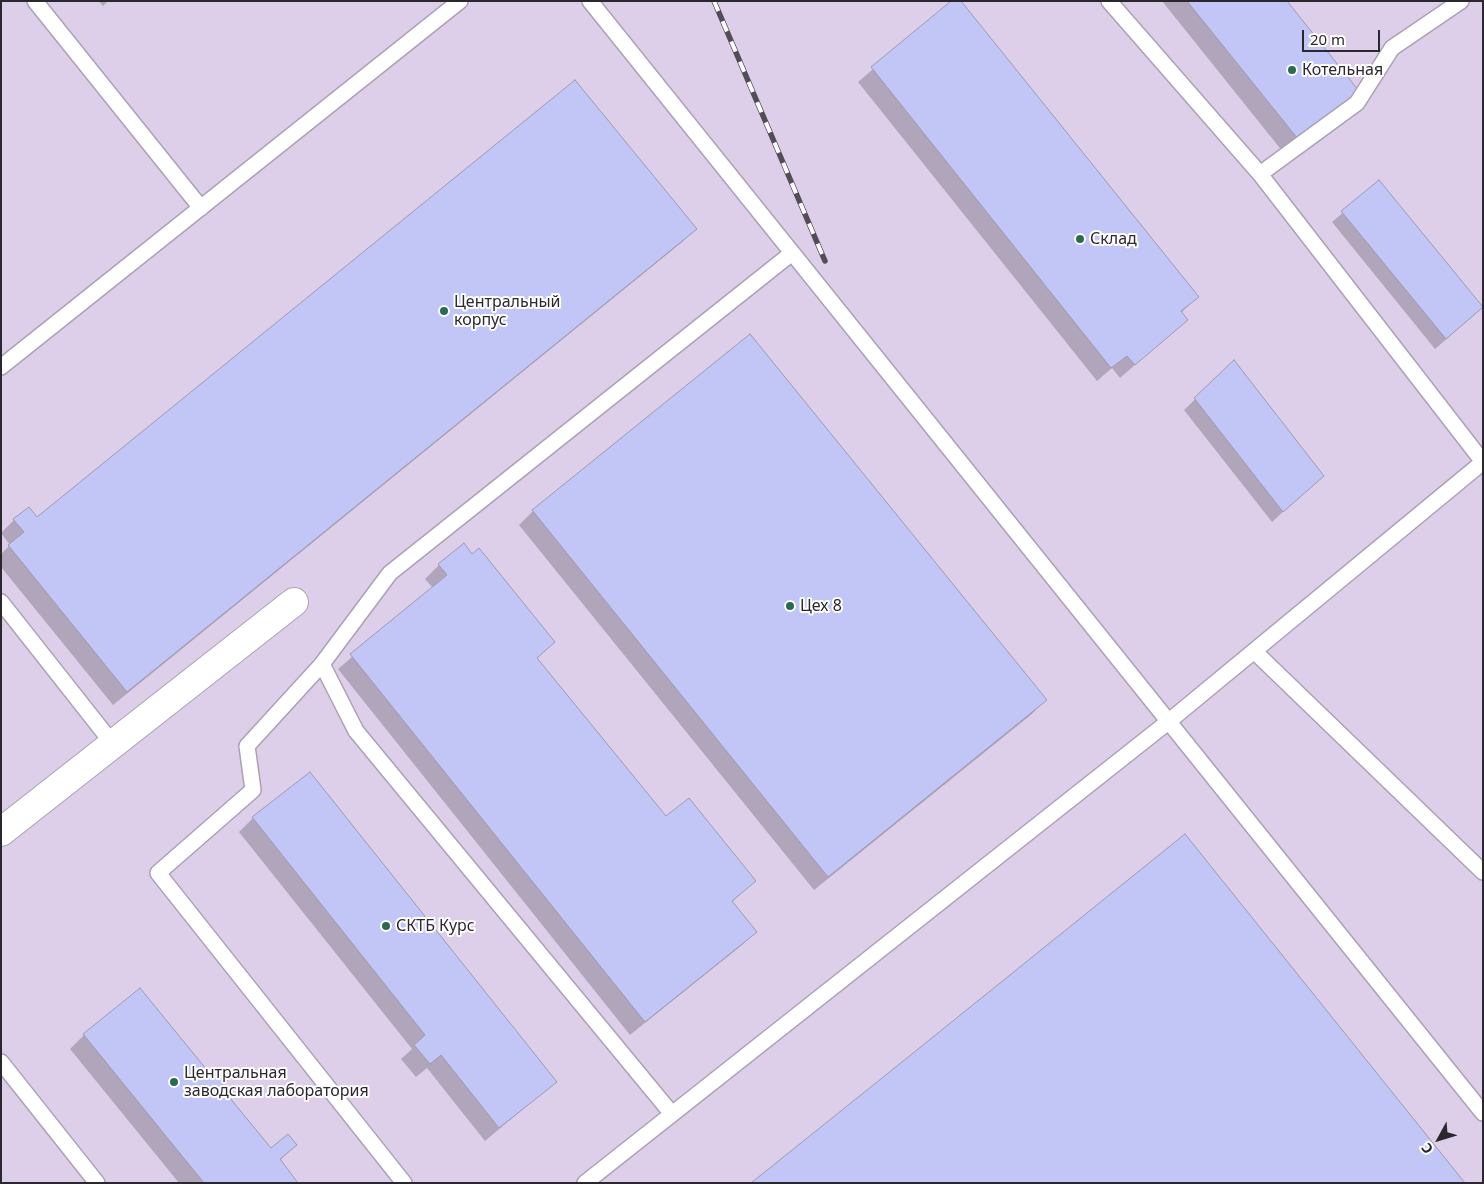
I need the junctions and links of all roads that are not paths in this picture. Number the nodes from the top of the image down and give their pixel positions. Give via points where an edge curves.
1 (35, 1) edge
2 (460, 1) edge
3 (590, 1) edge
4 (1109, 1) edge
5 (1461, 1) edge
6 (1260, 174) junction
7 (201, 208) junction
8 (792, 253) junction
9 (1, 367) edge
10 (1483, 462) edge
11 (1, 602) edge
12 (294, 602) dead end
13 (1254, 650) junction
14 (322, 664) junction
15 (1168, 722) junction
16 (113, 744) junction
17 (1, 832) edge
18 (1483, 872) edge
19 (1, 1062) edge
20 (1483, 1113) edge
21 (672, 1114) junction
22 (97, 1183) edge
23 (404, 1183) edge
24 (585, 1183) edge

1 - 7 lane
2 - 7 lane
3 - 8 lane
4 - 6 lane
5 - 6 lane via 1392,48 1357,103
6 - 10 lane
7 - 9 lane
8 - 14 lane via 390,572
8 - 15 lane
10 - 13 lane
11 - 16 lane
12 - 16 street
13 - 15 lane
13 - 18 lane
14 - 21 lane via 356,731
14 - 23 lane via 247,746 253,790 158,873
15 - 20 lane
15 - 21 lane
16 - 17 street
19 - 22 lane
21 - 24 lane

